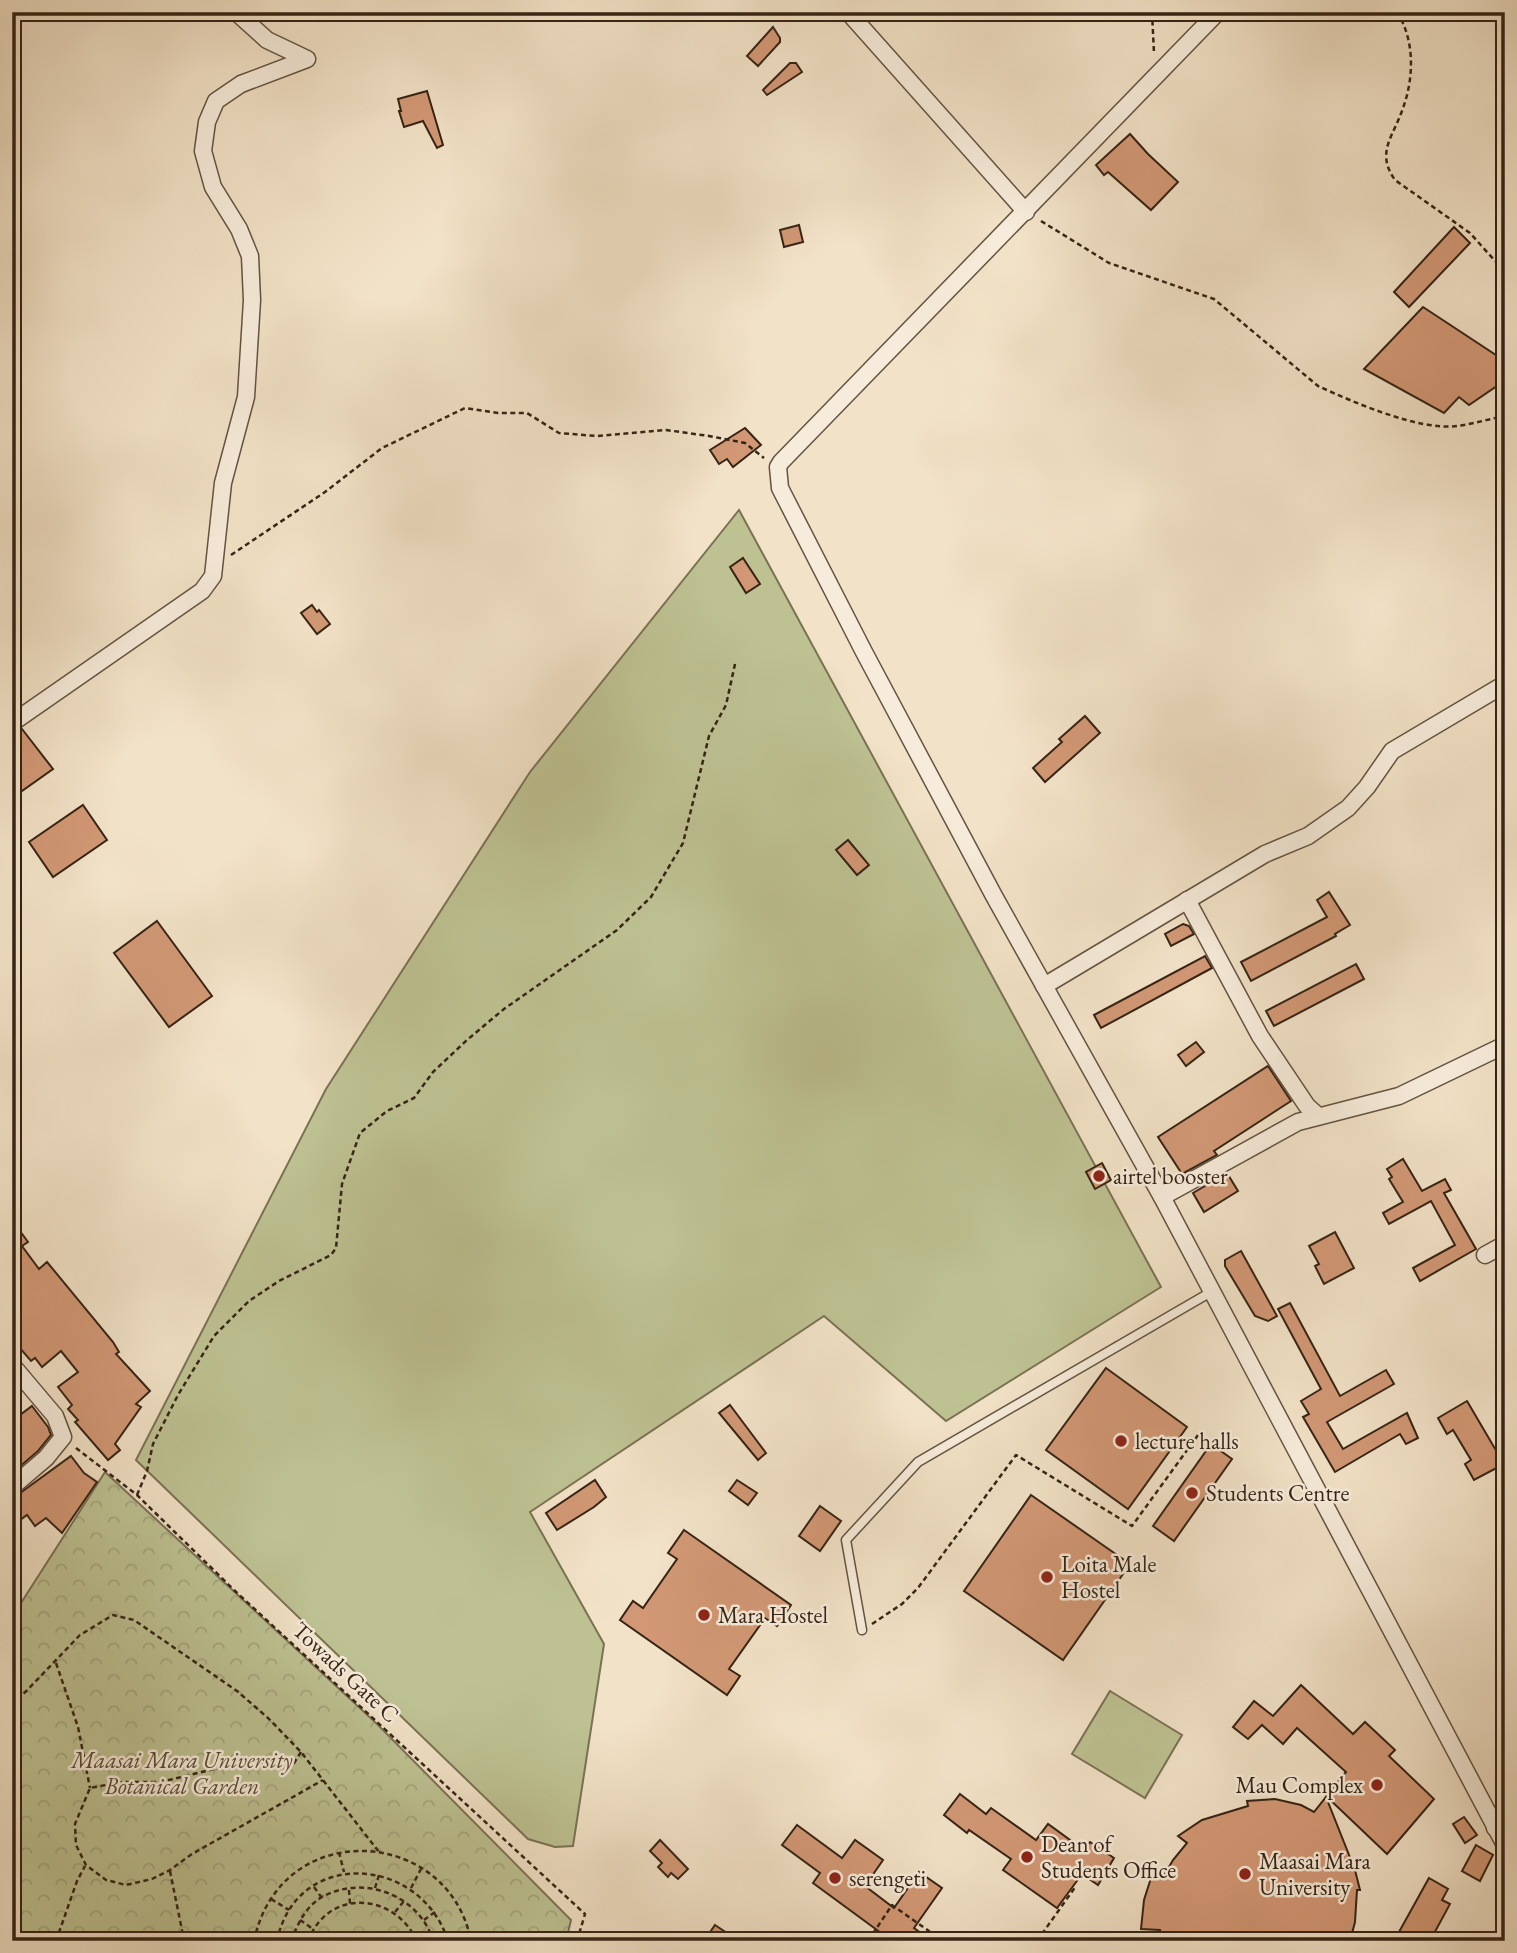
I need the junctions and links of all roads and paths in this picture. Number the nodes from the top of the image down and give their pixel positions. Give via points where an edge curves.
1 (236, 12) edge
2 (848, 12) edge
3 (1152, 12) edge
4 (1218, 12) edge
5 (1397, 12) edge
6 (1156, 78) junction
7 (1026, 212) junction
8 (1505, 272) edge
9 (1505, 416) edge
10 (778, 467) junction
11 (213, 576) junction
12 (735, 664) dead end
13 (1505, 684) edge
14 (12, 723) edge
15 (1187, 900) junction
16 (1044, 986) junction
17 (1505, 1045) edge
18 (1317, 1115) junction
19 (1162, 1197) junction
20 (1505, 1244) edge
21 (1485, 1255) dead end
22 (1211, 1292) junction
23 (12, 1366) edge
24 (1198, 1435) dead end
25 (64, 1437) junction
26 (12, 1487) edge
27 (137, 1495) junction
28 (862, 1630) joint
29 (55, 1661) junction
30 (12, 1706) edge
31 (301, 1752) junction
32 (323, 1780) junction
33 (90, 1788) junction
34 (1505, 1807) edge
35 (1495, 1828) junction
36 (1505, 1845) edge
37 (339, 1852) junction
38 (379, 1852) junction
39 (86, 1865) junction
40 (421, 1869) junction
41 (170, 1870) junction
42 (344, 1873) junction
43 (379, 1875) junction
44 (1076, 1886) dead end
45 (314, 1887) junction
46 (348, 1888) junction
47 (375, 1888) junction
48 (410, 1889) junction
49 (322, 1898) junction
50 (270, 1899) junction
51 (404, 1901) junction
52 (351, 1904) junction
53 (289, 1910) junction
54 (435, 1912) junction
55 (395, 1913) junction
56 (300, 1920) junction
57 (423, 1921) junction
58 (313, 1929) junction
59 (183, 1940) edge
60 (471, 1940) edge
61 (56, 1941) edge
62 (253, 1941) edge
63 (277, 1941) edge
64 (291, 1941) edge
65 (308, 1941) edge
66 (417, 1941) edge
67 (433, 1941) edge
68 (448, 1941) edge
69 (463, 1941) edge
70 (577, 1941) edge
71 (867, 1941) edge
72 (943, 1941) edge
73 (1037, 1941) edge

1 - 11 street via 267,40 307,59 241,84 216,101 207,122 202,151 214,187 250,256 252,300 246,397 223,483
2 - 7 street
3 - 6 path
4 - 6 street
5 - 8 path via 1408,37 1410,76 1403,108 1388,141 1388,170 1395,180 1470,233
6 - 7 street
7 - 9 path via 1109,263 1214,299 1318,386 1338,396 1407,421 1455,427
7 - 10 street
10 - 11 path via 748,444 733,441 666,430 597,436 559,433 527,413 465,408 382,449 228,557
10 - 16 street via 788,508
11 - 14 street via 202,590
12 - 27 path via 726,705 709,736 683,843 651,897 617,930 503,1009 433,1072 414,1098 387,1111 360,1133 342,1184 336,1248 249,1301 214,1336 153,1444
13 - 15 street via 1392,751 1348,808 1308,836 1265,854
15 - 16 street
15 - 18 street via 1260,1037
16 - 19 street
17 - 18 street via 1399,1096
18 - 19 street
19 - 22 street
20 - 21 street
22 - 28 lane via 918,1462 846,1540
22 - 35 street
23 - 25 street via 55,1416
24 - 28 path via 1132,1526 1016,1455 918,1588
25 - 26 street
25 - 27 path, Towads Gate C
27 - 70 path, Towads Gate C via 584,1914
29 - 30 path
29 - 31 path via 80,1635 113,1615 134,1620 237,1691
29 - 33 path via 78,1727
31 - 32 path
31 - 33 path via 294,1763 254,1763 161,1782
32 - 38 path
32 - 41 path
33 - 39 path via 75,1824 76,1845
34 - 35 street
35 - 36 street
37 - 38 path
37 - 42 path
37 - 50 path via 294,1873
38 - 40 path
39 - 41 path via 106,1880 126,1885
39 - 61 path
40 - 48 path
40 - 60 path via 456,1902
41 - 59 path
42 - 43 path
42 - 45 path
43 - 47 path
43 - 48 path
44 - 73 path
45 - 49 path
45 - 53 path
46 - 47 path
46 - 49 path
46 - 52 path
47 - 51 path
48 - 54 path
49 - 56 path
50 - 53 path
50 - 62 path
51 - 55 path
51 - 57 path
52 - 55 path via 372,1902
52 - 58 path via 334,1909
53 - 63 path
54 - 57 path
54 - 68 path
55 - 66 path
56 - 58 path
56 - 64 path
57 - 67 path
58 - 65 path
59 - 62 path via 209,1935
60 - 69 path
71 - 72 path via 892,1905

